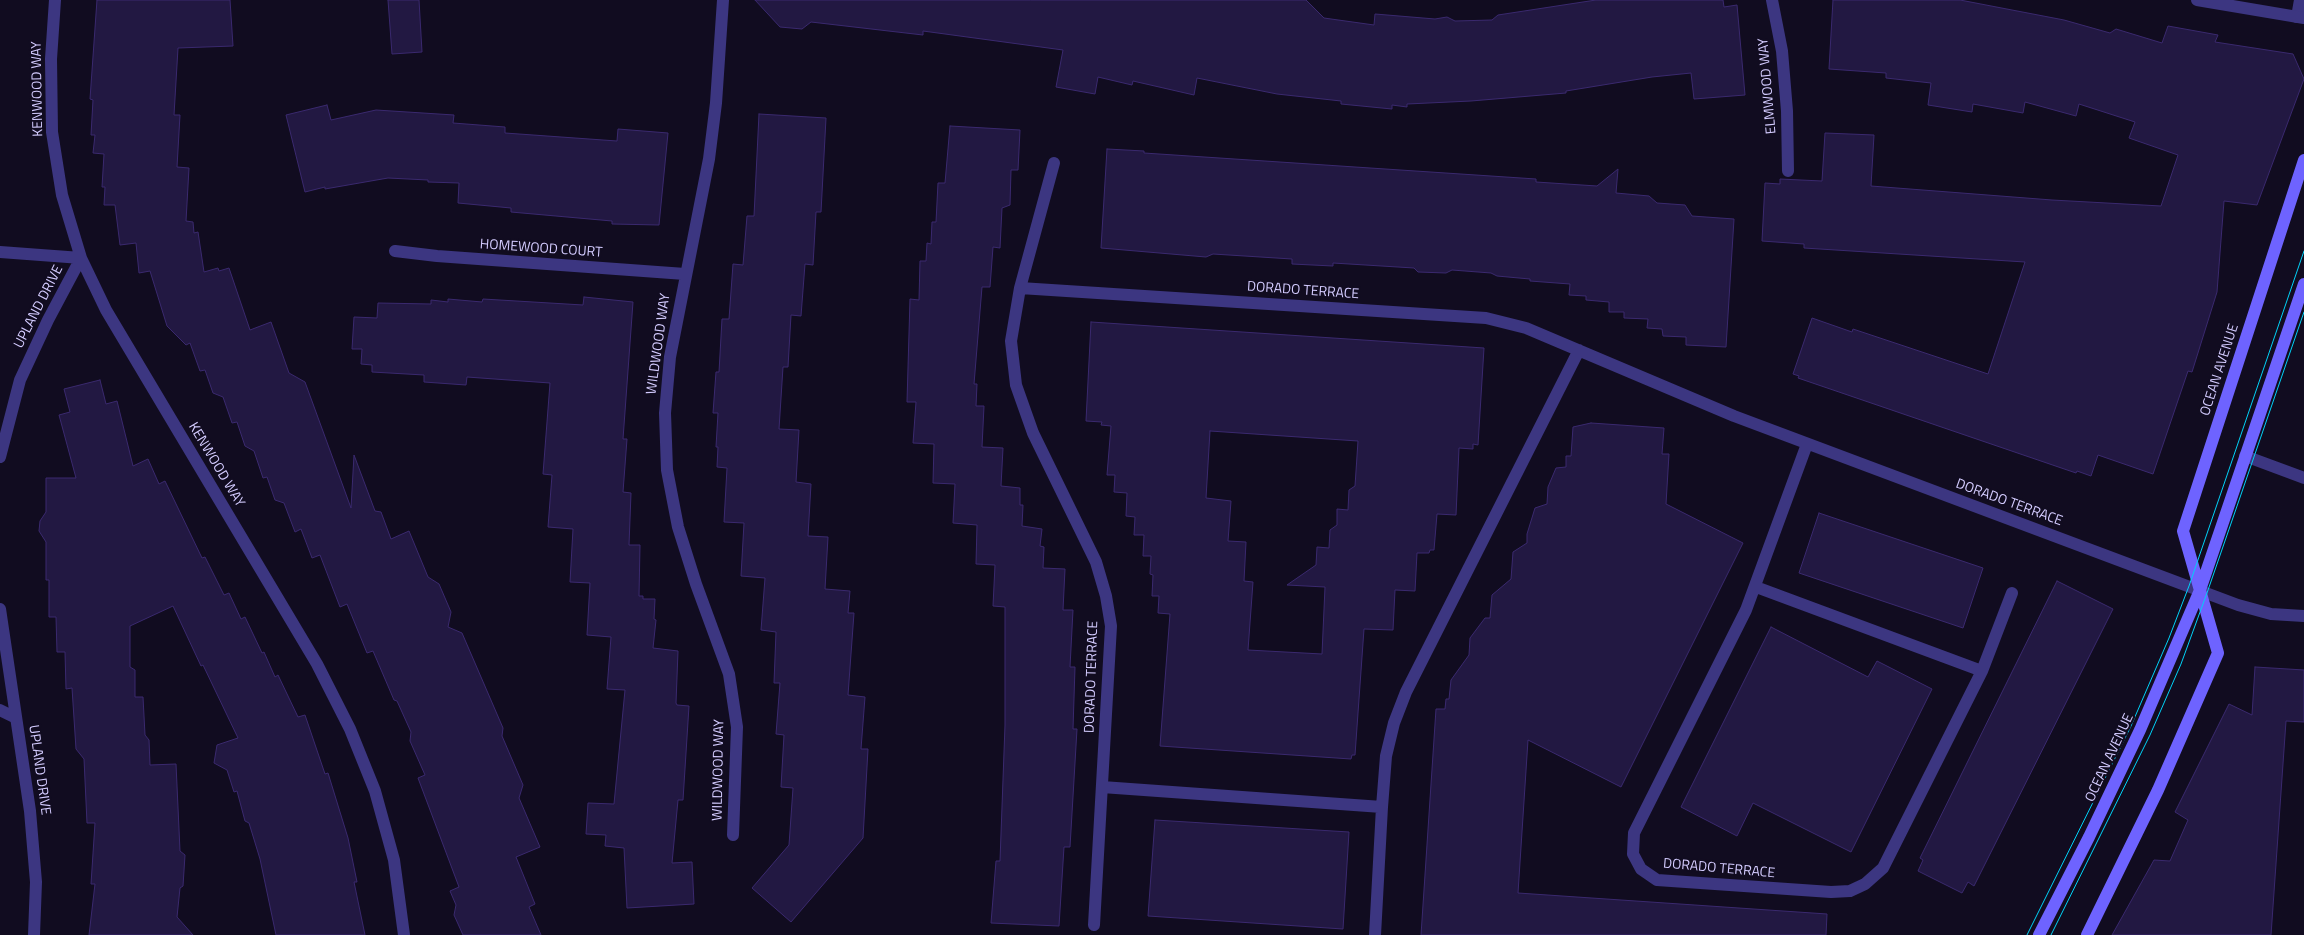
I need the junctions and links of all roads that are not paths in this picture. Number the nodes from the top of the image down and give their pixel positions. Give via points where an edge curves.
1 (55, 0) edge
2 (724, 0) edge
3 (1772, 0) edge
4 (2197, 0) edge
5 (2300, 0) edge
6 (2301, 17) edge
7 (2304, 160) edge
8 (1054, 163) dead end
9 (1788, 171) dead end
10 (395, 251) dead end
11 (0, 252) edge
12 (81, 258) junction
13 (686, 274) junction
14 (2304, 284) edge
15 (1020, 288) junction
16 (1579, 350) junction
17 (1807, 444) junction
18 (2245, 456) junction
19 (0, 457) edge
20 (2304, 478) edge
21 (1756, 587) junction
22 (2200, 590) junction
23 (2012, 593) dead end
24 (0, 610) edge
25 (2304, 616) edge
26 (1982, 672) junction
27 (0, 710) edge
28 (16, 718) junction
29 (1102, 787) junction
30 (1382, 807) junction
31 (733, 835) dead end
32 (1094, 925) dead end
33 (34, 935) edge
34 (404, 935) edge
35 (1375, 935) edge
36 (2040, 935) edge
37 (2087, 935) edge

1 - 12 street, KENWOOD WAY via 51,59 52,132 62,195
2 - 13 street, WILDWOOD WAY via 709,159
3 - 9 street, ELMWOOD WAY via 1782,51
4 - 6 street
5 - 6 street
7 - 22 main road, OCEAN AVENUE via 2183,531
8 - 15 street, DORADO TERRACE
10 - 13 street, HOMEWOOD COURT
11 - 12 street
12 - 19 street, UPLAND DRIVE via 20,380
12 - 34 street, KENWOOD WAY via 106,310 317,664 350,729 375,791 394,860
13 - 31 street, WILDWOOD WAY via 670,357 665,413 667,470 678,526 729,674 737,727
14 - 18 main road, OCEAN AVENUE
15 - 16 street, DORADO TERRACE via 1486,318 1526,328
15 - 29 street, DORADO TERRACE via 1011,342 1016,386 1033,433 1096,562 1109,611 1111,626
16 - 17 street, DORADO TERRACE
16 - 30 street via 1406,692 1386,756
17 - 21 street, DORADO TERRACE
17 - 22 street, DORADO TERRACE
18 - 20 street
18 - 22 main road, OCEAN AVENUE
21 - 26 street
21 - 26 street, DORADO TERRACE via 1634,833 1633,854 1641,869 1657,880 1831,892 1850,891 1865,884 1882,868
22 - 25 street, DORADO TERRACE via 2253,610
22 - 36 main road, OCEAN AVENUE via 2140,730
22 - 37 main road, OCEAN AVENUE via 2218,653 2162,782
23 - 26 street, DORADO TERRACE
24 - 28 street, UPLAND DRIVE
27 - 28 street
28 - 33 street, UPLAND DRIVE via 30,811 36,882
29 - 30 street
29 - 32 street, DORADO TERRACE
30 - 35 street

